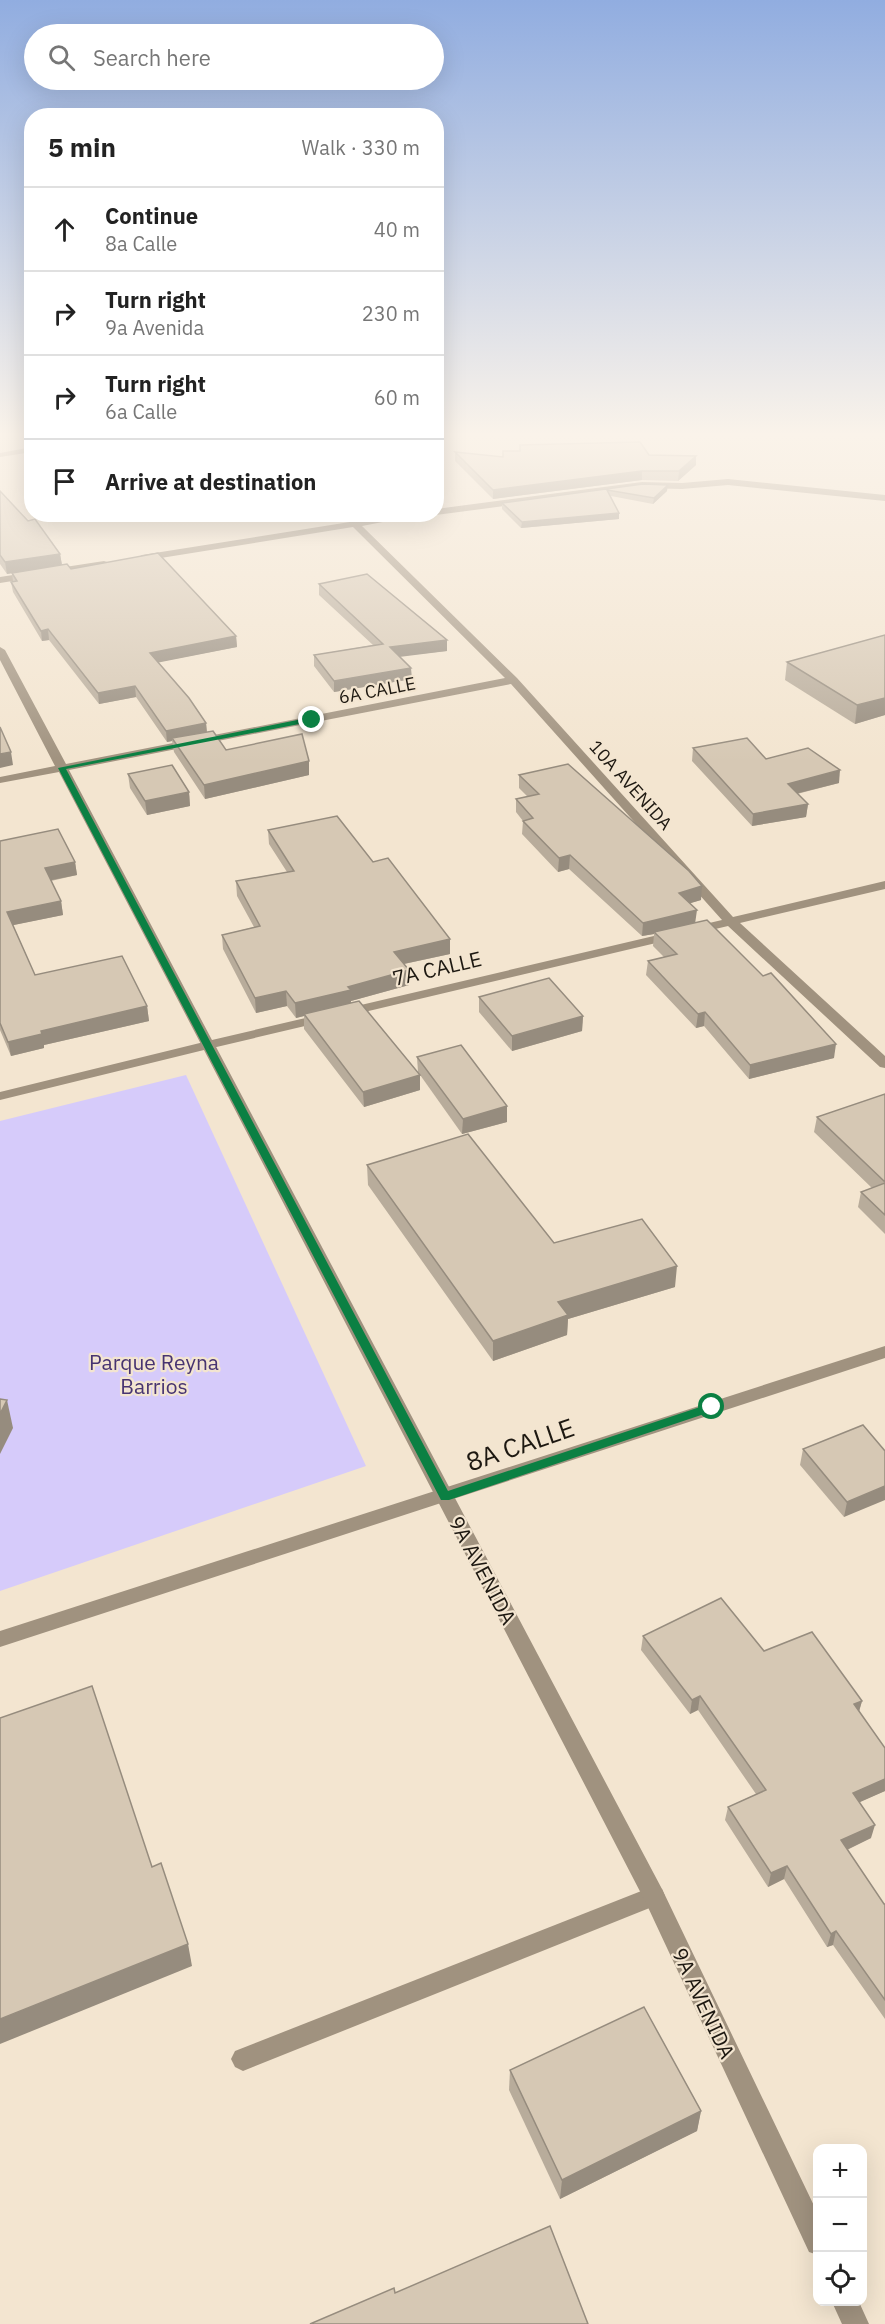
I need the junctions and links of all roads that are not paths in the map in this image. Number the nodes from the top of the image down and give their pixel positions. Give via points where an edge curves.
1 (224, 545) edge
2 (377, 545) edge
3 (130, 560) edge
4 (118, 562) edge
5 (0, 580) edge
6 (0, 650) edge
7 (513, 680) junction
8 (62, 768) junction
9 (0, 780) edge
10 (885, 885) edge
11 (729, 920) junction
12 (208, 1045) junction
13 (885, 1064) edge
14 (0, 1096) edge
15 (885, 1352) edge
16 (445, 1497) junction
17 (0, 1640) edge
18 (654, 1896) junction
19 (243, 2059) dead end
20 (813, 2232) edge
21 (847, 2306) edge
22 (856, 2324) edge

1 - 3 street
2 - 7 street, 10A AVENIDA
4 - 5 street
6 - 8 street, 9A AVENIDA
7 - 8 street, 6A CALLE
7 - 11 street, 10A AVENIDA
8 - 9 street, 6A CALLE
8 - 12 street, 9A AVENIDA
10 - 11 street, 7A CALLE
11 - 12 street, 7A CALLE
11 - 13 street, 10A AVENIDA
12 - 14 street, 7A CALLE
12 - 16 street, 9A AVENIDA
15 - 16 street, 8A CALLE
16 - 17 street, 8A CALLE
16 - 18 street, 9A AVENIDA
18 - 19 street
18 - 20 street, 9A AVENIDA
21 - 22 street

